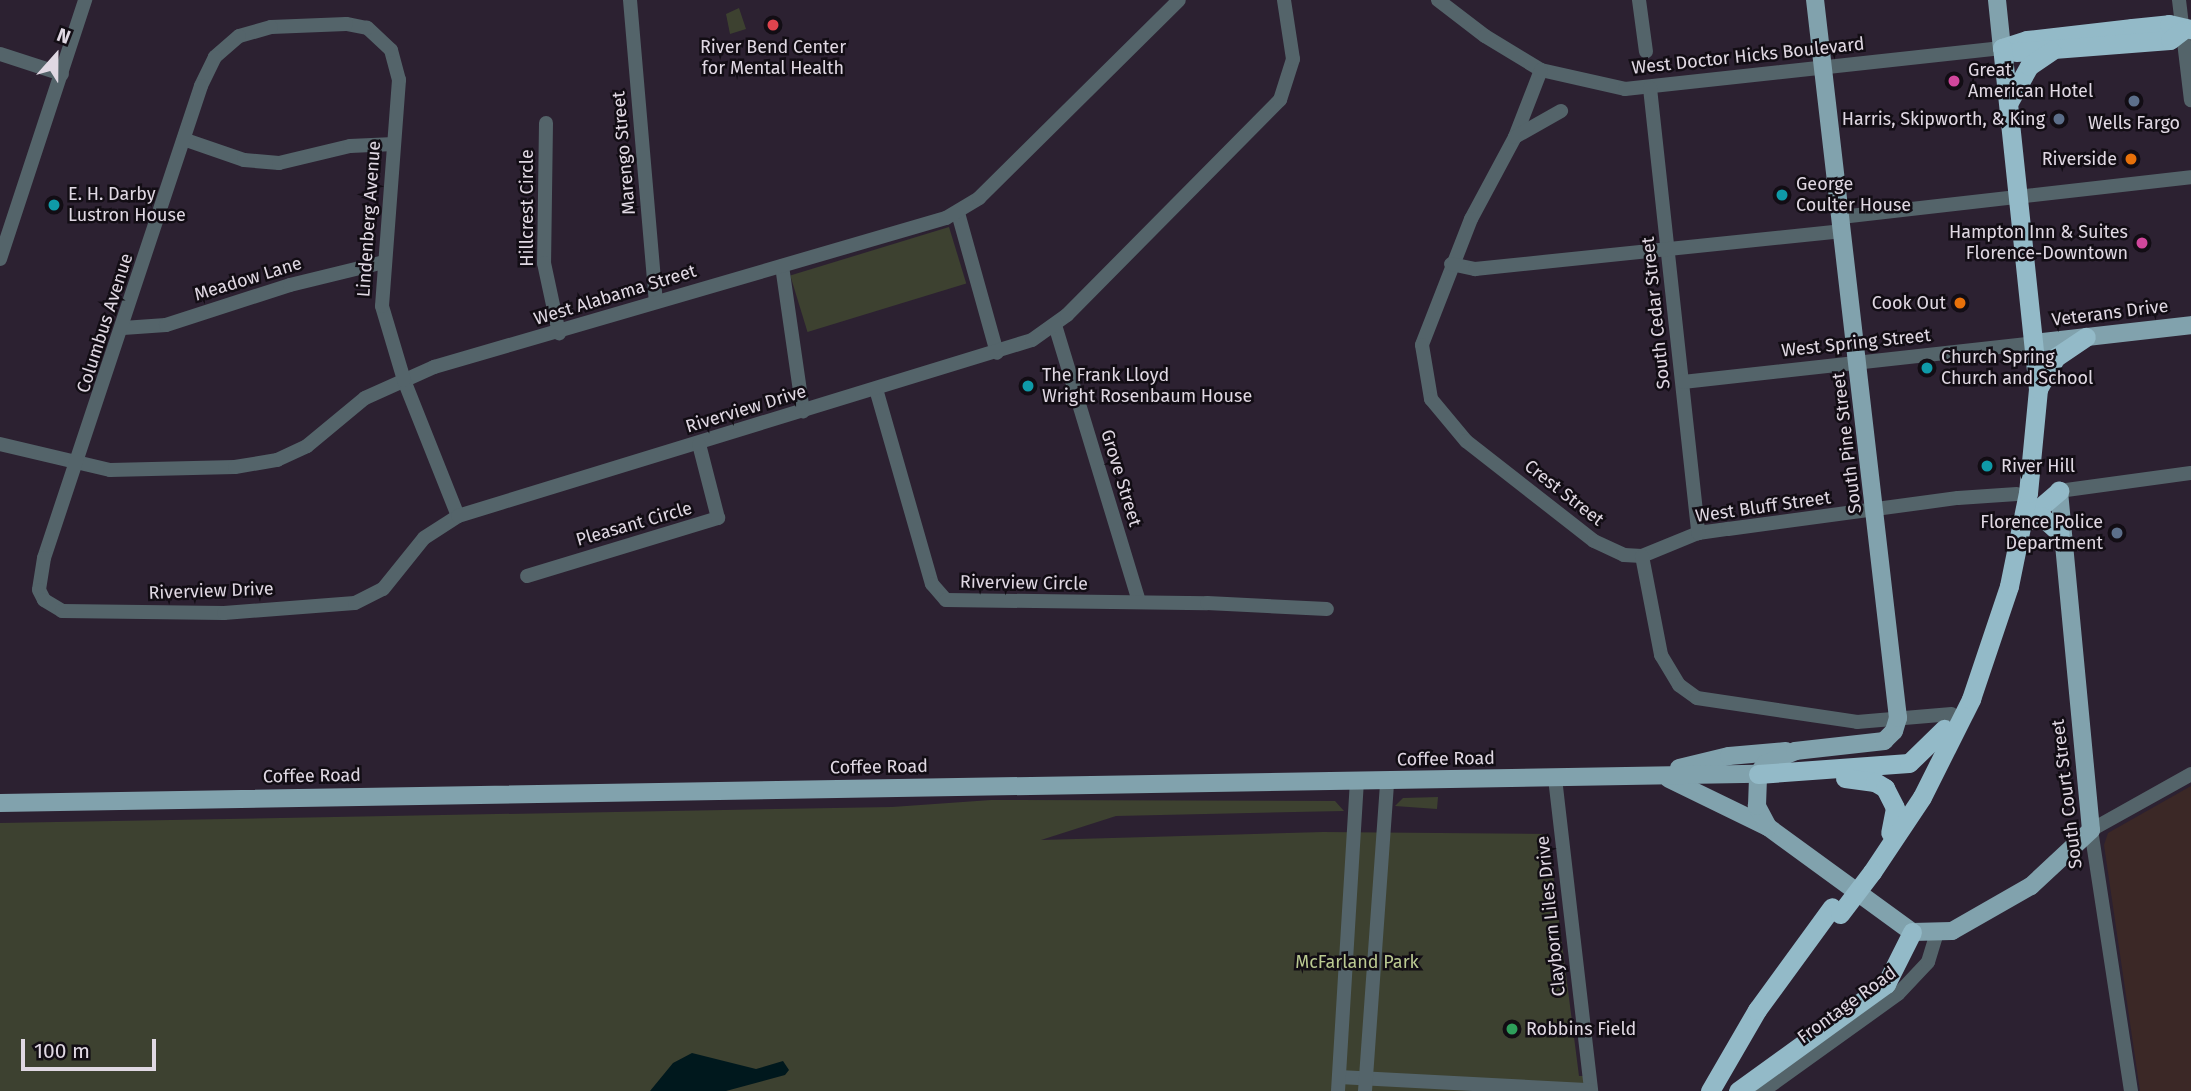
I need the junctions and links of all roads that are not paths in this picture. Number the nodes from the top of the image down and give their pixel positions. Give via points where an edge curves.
1 (85, 0) edge
2 (630, 0) edge
3 (1179, 0) edge
4 (1284, 0) edge
5 (1438, 0) edge
6 (1639, 0) edge
7 (1815, 0) edge
8 (1997, 0) edge
9 (2179, 0) edge
10 (2187, 29) edge
11 (384, 40) joint
12 (2002, 48) junction
13 (2052, 51) junction
14 (1646, 52) dead end
15 (0, 54) edge
16 (1824, 67) junction
17 (1541, 70) junction
18 (62, 74) junction
19 (1650, 88) junction
20 (2191, 100) edge
21 (2008, 103) junction
22 (1560, 111) dead end
23 (546, 123) dead end
24 (1515, 137) junction
25 (186, 140) junction
26 (394, 144) junction
27 (2191, 177) edge
28 (2019, 195) junction
29 (958, 213) junction
30 (1842, 224) junction
31 (1669, 249) junction
32 (0, 259) edge
33 (383, 262) junction
34 (1451, 264) junction
35 (782, 266) junction
36 (656, 302) junction
37 (1055, 325) junction
38 (2191, 325) edge
39 (123, 328) junction
40 (559, 332) junction
41 (2085, 337) junction
42 (2034, 343) junction
43 (997, 353) junction
44 (1858, 363) junction
45 (404, 380) junction
46 (1683, 382) junction
47 (2037, 383) junction
48 (876, 389) junction
49 (803, 411) junction
50 (0, 444) edge
51 (699, 444) junction
52 (78, 466) junction
53 (2191, 473) edge
54 (2030, 478) junction
55 (2059, 491) junction
56 (2017, 494) junction
57 (1876, 510) junction
58 (458, 516) junction
59 (2024, 522) junction
60 (1698, 533) junction
61 (2060, 533) junction
62 (1642, 556) junction
63 (527, 576) dead end
64 (1139, 602) junction
65 (57, 609) joint
66 (1327, 609) dead end
67 (1898, 718) junction
68 (1948, 722) junction
69 (1795, 751) junction
70 (1656, 774) junction
71 (1758, 774) junction
72 (2191, 774) edge
73 (1555, 778) junction
74 (1387, 781) junction
75 (1357, 782) junction
76 (0, 803) edge
77 (1768, 827) junction
78 (2091, 830) junction
79 (1891, 833) junction
80 (1868, 869) junction
81 (1836, 910) junction
82 (1912, 932) junction
83 (1936, 935) junction
84 (1338, 1084) edge
85 (1366, 1085) edge
86 (1591, 1090) edge
87 (1710, 1091) edge
88 (1721, 1091) edge
89 (1738, 1091) edge
90 (1763, 1091) edge
91 (2131, 1091) edge

1 - 18 street
2 - 36 street, Marengo Street
3 - 29 street, West Alabama Street via 979,198
4 - 37 street, Riverview Drive via 1293,59 1280,100
5 - 17 street, West Doctor Hicks Boulevard
6 - 14 street
7 - 16 main road, South Pine Street
8 - 12 main road
9 - 10 street
10 - 12 highway via 2169,24 2027,40
10 - 13 highway via 2170,40
10 - 20 street
11 - 25 street, Columbus Avenue via 367,28 346,24 271,27 239,36 209,66
11 - 26 street, Lindenberg Avenue via 399,80
12 - 13 highway via 2022,54
12 - 16 street, West Doctor Hicks Boulevard
12 - 21 highway
13 - 21 highway via 2029,66
15 - 18 street
16 - 19 street, West Doctor Hicks Boulevard
16 - 30 main road, South Pine Street
17 - 19 street, West Doctor Hicks Boulevard via 1595,86
17 - 24 street, Crest Street
18 - 32 street
19 - 31 street, South Cedar Street
21 - 28 highway
22 - 24 street
23 - 40 street, Hillcrest Circle via 544,263
24 - 34 street, Crest Street
25 - 26 street via 244,160 279,163 350,146
25 - 39 street, Columbus Avenue
26 - 33 street, Lindenberg Avenue
27 - 28 street
28 - 30 street
28 - 42 highway
29 - 35 street, West Alabama Street
29 - 43 street
30 - 31 street
30 - 44 main road, South Pine Street
31 - 34 street via 1475,269
31 - 46 street, South Cedar Street
33 - 39 street, Meadow Lane via 290,285 166,325
33 - 45 street, Lindenberg Avenue via 382,306
34 - 62 street, Crest Street via 1422,345 1424,378 1436,408 1474,448 1594,541 1612,552
35 - 36 street, West Alabama Street
35 - 49 street
36 - 40 street, West Alabama Street
37 - 43 street, Riverview Drive via 1032,340
37 - 64 street, Grove Street
38 - 41 main road, Veterans Drive
39 - 52 street, Columbus Avenue
40 - 45 street, West Alabama Street
41 - 42 main road, Veterans Drive
41 - 47 highway via 2056,357
42 - 44 street, West Spring Street
42 - 47 highway
43 - 48 street, Riverview Drive
44 - 46 street, West Spring Street
44 - 57 main road, South Pine Street
45 - 52 street, West Alabama Street via 365,398 307,446 277,460 234,467 110,470
45 - 58 street, Lindenberg Avenue
46 - 60 street, South Cedar Street
47 - 54 highway
47 - 56 highway via 2028,389
48 - 49 street, Riverview Drive
48 - 64 street, Riverview Circle via 937,593 957,603
49 - 51 street, Riverview Drive
50 - 52 street, West Alabama Street
51 - 58 street, Riverview Drive
51 - 63 street, Pleasant Circle via 718,518
52 - 65 street, Columbus Avenue via 39,579 44,600
53 - 55 street
54 - 55 highway via 2044,489
54 - 59 highway
55 - 59 highway
55 - 61 main road, South Court Street
56 - 57 street, West Bluff Street
56 - 68 highway via 1990,614
57 - 60 street, West Bluff Street
57 - 67 main road, South Pine Street
58 - 65 street, Riverview Drive via 424,538 383,589 355,603 224,613
59 - 61 highway via 2041,516
59 - 80 highway via 1997,628 1971,699 1922,797
60 - 62 street, West Bluff Street
61 - 78 main road, South Court Street
62 - 67 street via 1661,655 1679,685 1697,698 1718,705 1857,722
64 - 66 street, Riverview Circle
67 - 68 street
67 - 69 main road via 1884,741
68 - 71 highway via 1909,763
68 - 79 highway
69 - 70 main road via 1730,756
69 - 71 main road via 1774,758
70 - 71 main road, Coffee Road
70 - 73 main road, Coffee Road
70 - 77 main road
71 - 77 main road via 1757,807
71 - 79 highway via 1875,782 1891,796 1895,808
72 - 78 street
73 - 74 main road, Coffee Road
73 - 86 street, Clayborn Liles Drive
74 - 75 main road, Coffee Road
74 - 85 street
75 - 76 main road, Coffee Road
75 - 84 street
77 - 82 main road
78 - 83 main road via 2031,886 1964,926
78 - 91 street, South Court Street
79 - 80 highway
80 - 81 highway
81 - 87 highway via 1763,1001
81 - 88 highway
82 - 83 main road
82 - 89 highway via 1886,984
83 - 90 street, Frontage Road via 1928,962 1908,985
84 - 85 street
85 - 86 street

